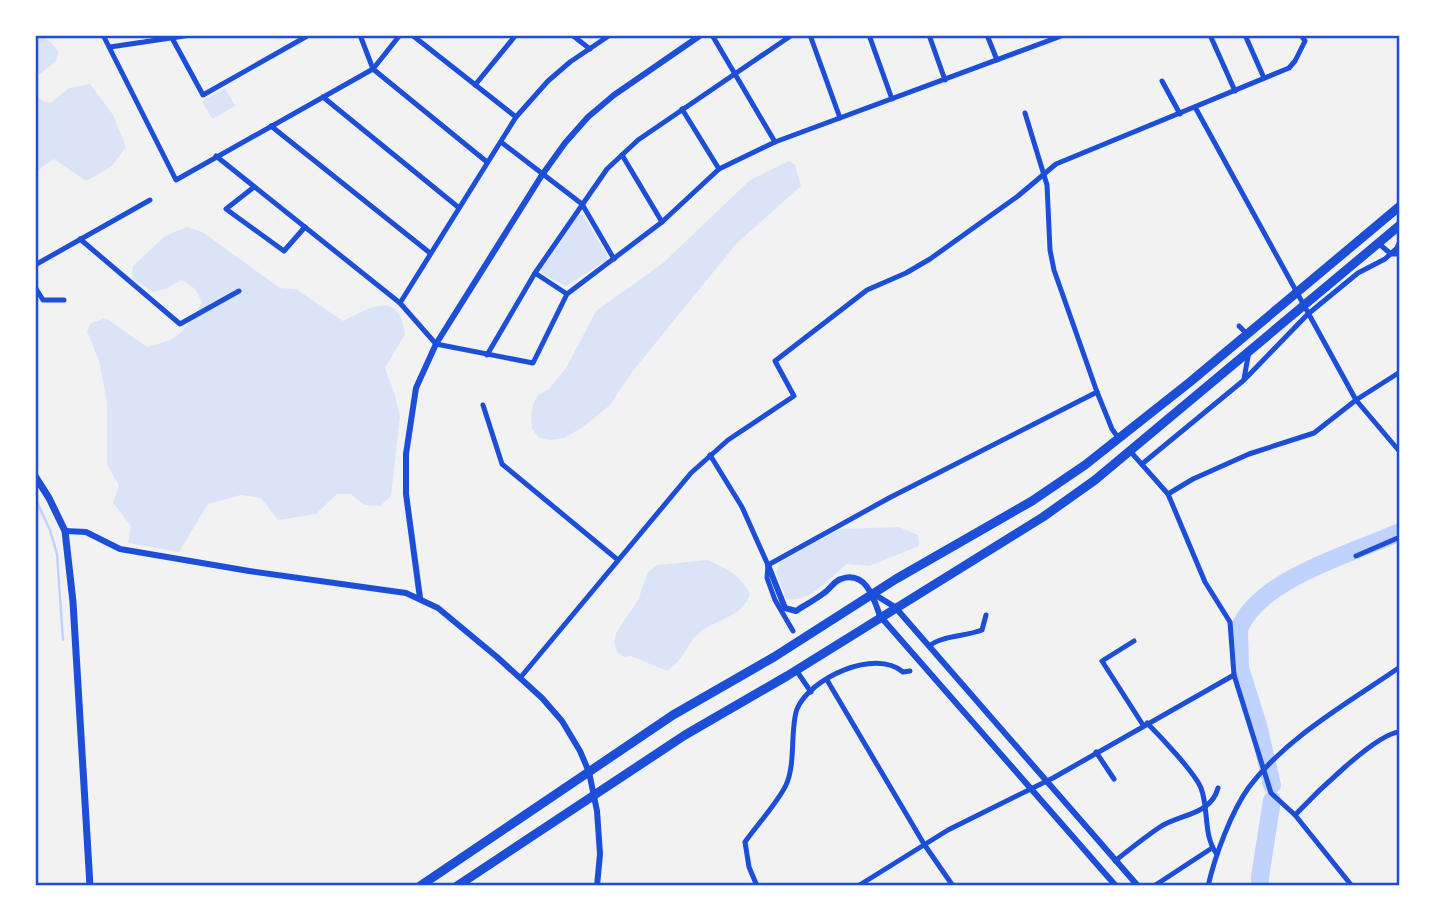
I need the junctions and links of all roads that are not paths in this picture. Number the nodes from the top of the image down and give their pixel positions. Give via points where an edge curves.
1 (103, 35) edge
2 (191, 35) edge
3 (309, 35) edge
4 (360, 35) edge
5 (400, 35) edge
6 (412, 35) edge
7 (516, 35) edge
8 (572, 35) edge
9 (610, 35) edge
10 (701, 35) edge
11 (712, 35) edge
12 (792, 35) edge
13 (810, 35) edge
14 (869, 35) edge
15 (929, 35) edge
16 (988, 35) edge
17 (1064, 35) edge
18 (1210, 35) edge
19 (1245, 35) edge
20 (1301, 35) edge
21 (172, 38) junction
22 (110, 47) junction
23 (590, 49) junction
24 (997, 60) junction
25 (373, 69) junction
26 (734, 73) junction
27 (1264, 78) junction
28 (945, 80) junction
29 (1163, 81) dead end
30 (475, 85) junction
31 (1235, 91) junction
32 (323, 97) junction
33 (892, 99) junction
34 (1195, 107) junction
35 (682, 109) junction
36 (1025, 113) dead end
37 (1180, 114) junction
38 (516, 117) junction
39 (840, 118) junction
40 (271, 126) junction
41 (501, 142) junction
42 (775, 142) junction
43 (622, 155) junction
44 (216, 156) junction
45 (487, 162) junction
46 (719, 169) junction
47 (542, 174) junction
48 (1044, 174) junction
49 (254, 187) junction
50 (150, 200) dead end
51 (582, 204) junction
52 (1400, 206) edge
53 (458, 207) junction
54 (662, 222) junction
55 (1400, 225) edge
56 (305, 227) junction
57 (80, 239) junction
58 (1400, 241) edge
59 (1378, 243) junction
60 (430, 253) junction
61 (1391, 254) junction
62 (1400, 254) edge
63 (614, 259) junction
64 (35, 265) edge
65 (535, 272) junction
66 (35, 287) edge
67 (239, 291) dead end
68 (1296, 293) junction
69 (567, 294) junction
70 (64, 300) dead end
71 (400, 303) junction
72 (1306, 309) junction
73 (1239, 326) dead end
74 (1247, 334) junction
75 (436, 344) junction
76 (1249, 351) junction
77 (488, 355) junction
78 (1400, 372) edge
79 (1244, 380) junction
80 (1097, 391) junction
81 (1356, 400) junction
82 (482, 405) dead end
83 (1119, 439) junction
84 (1129, 451) junction
85 (1400, 452) edge
86 (710, 455) junction
87 (1142, 464) junction
88 (35, 476) edge
89 (1168, 494) junction
90 (65, 531) junction
91 (1400, 537) edge
92 (1356, 556) dead end
93 (618, 560) junction
94 (768, 565) junction
95 (872, 593) junction
96 (420, 598) junction
97 (895, 607) junction
98 (986, 615) dead end
99 (880, 617) junction
100 (793, 631) dead end
101 (1134, 641) dead end
102 (929, 646) junction
103 (1400, 667) edge
104 (796, 670) junction
105 (909, 671) dead end
106 (1234, 675) junction
107 (520, 677) junction
108 (827, 680) junction
109 (811, 692) junction
110 (1145, 724) junction
111 (1400, 732) edge
112 (1096, 752) junction
113 (1264, 770) junction
114 (589, 772) junction
115 (1114, 779) dead end
116 (1045, 782) junction
117 (1031, 788) junction
118 (1218, 788) dead end
119 (594, 794) junction
120 (1205, 808) junction
121 (1295, 815) junction
122 (924, 844) junction
123 (1214, 850) junction
124 (1115, 861) junction
125 (90, 886) edge
126 (420, 886) edge
127 (457, 886) edge
128 (597, 886) edge
129 (757, 886) edge
130 (858, 886) edge
131 (953, 886) edge
132 (1116, 886) edge
133 (1138, 886) edge
134 (1154, 886) edge
135 (1208, 886) edge
136 (1352, 886) edge

1 - 22 street
2 - 21 street
3 - 21 street via 203,95
4 - 25 street
5 - 25 street
6 - 30 street
7 - 30 street
8 - 23 street
9 - 23 street
10 - 47 street via 588,117
11 - 26 street
12 - 26 street
13 - 39 street
14 - 33 street
15 - 28 street
16 - 24 street
17 - 24 street
18 - 31 street
19 - 27 street
20 - 27 street via 1304,40 1289,68
21 - 22 street
22 - 44 street via 176,180
23 - 38 street via 548,81
24 - 28 street
25 - 32 street
25 - 45 street
26 - 35 street
26 - 42 street
27 - 31 street
28 - 33 street
29 - 37 street
30 - 38 street
31 - 34 street
32 - 40 street
32 - 53 street
33 - 39 street
34 - 37 street
34 - 68 street
35 - 43 street
35 - 46 street
36 - 48 street
37 - 48 street via 1075,155
38 - 41 street
39 - 42 street
40 - 44 street
40 - 60 street
41 - 45 street
41 - 47 street
42 - 46 street
43 - 51 street
43 - 54 street
44 - 49 street
45 - 53 street
46 - 54 street
47 - 51 street
47 - 75 street
48 - 80 street via 1054,270
48 - 86 street via 930,259 867,290 774,362 794,396
49 - 56 street
49 - 56 street via 226,209 285,251
50 - 57 street
51 - 63 street
51 - 65 street
52 - 68 highway
53 - 60 street
54 - 63 street
55 - 59 highway
56 - 71 street
57 - 64 street
57 - 67 street via 180,324
58 - 61 street
59 - 61 street
59 - 72 highway
60 - 71 street
61 - 62 street
61 - 72 street
63 - 69 street
65 - 69 street
65 - 77 street
66 - 70 street via 43,300
68 - 72 street
68 - 74 highway
69 - 77 street via 533,363
71 - 75 street
72 - 76 highway
72 - 79 street
72 - 81 street
73 - 74 street
74 - 83 highway
75 - 77 street
75 - 96 street via 416,388 406,454 406,494
76 - 79 street
76 - 84 highway
78 - 81 street
79 - 87 street
80 - 83 street
80 - 94 street
81 - 85 street
81 - 89 street via 1314,433 1249,454
82 - 93 street via 502,464
83 - 95 highway via 1032,501
84 - 87 street
84 - 97 highway via 1043,517
86 - 93 street
86 - 94 street via 742,507
87 - 89 street
88 - 90 main road
89 - 106 street via 1205,582 1230,622
90 - 96 street via 86,532 120,549
90 - 125 main road
91 - 92 street
93 - 107 street
94 - 95 street via 785,608 796,611 845,578 866,584
94 - 100 street via 767,578 775,600
95 - 97 street
95 - 99 street
95 - 114 highway
96 - 107 street via 455,621
97 - 99 highway
97 - 102 street
98 - 102 street via 982,630
99 - 104 highway
99 - 117 street
101 - 110 street via 1101,661
102 - 116 street
103 - 113 street via 1311,728
104 - 109 street
104 - 119 highway
105 - 108 street via 876,662 846,669
106 - 110 street
106 - 113 street
107 - 114 street via 562,721
108 - 109 street
108 - 122 street
109 - 129 street via 797,709 786,785 745,842
110 - 112 street
110 - 120 street via 1162,737 1200,787
111 - 121 street via 1392,732 1324,785
112 - 115 street
112 - 116 street
113 - 121 street via 1271,793
113 - 123 street
114 - 119 street
114 - 126 highway
116 - 117 street
116 - 124 street
117 - 122 street
117 - 132 street
118 - 120 street
119 - 127 highway
119 - 128 street via 600,832
120 - 123 street via 1209,844
120 - 124 street via 1162,826
121 - 136 street
122 - 130 street
122 - 131 street
123 - 134 street
123 - 135 street
124 - 133 street

